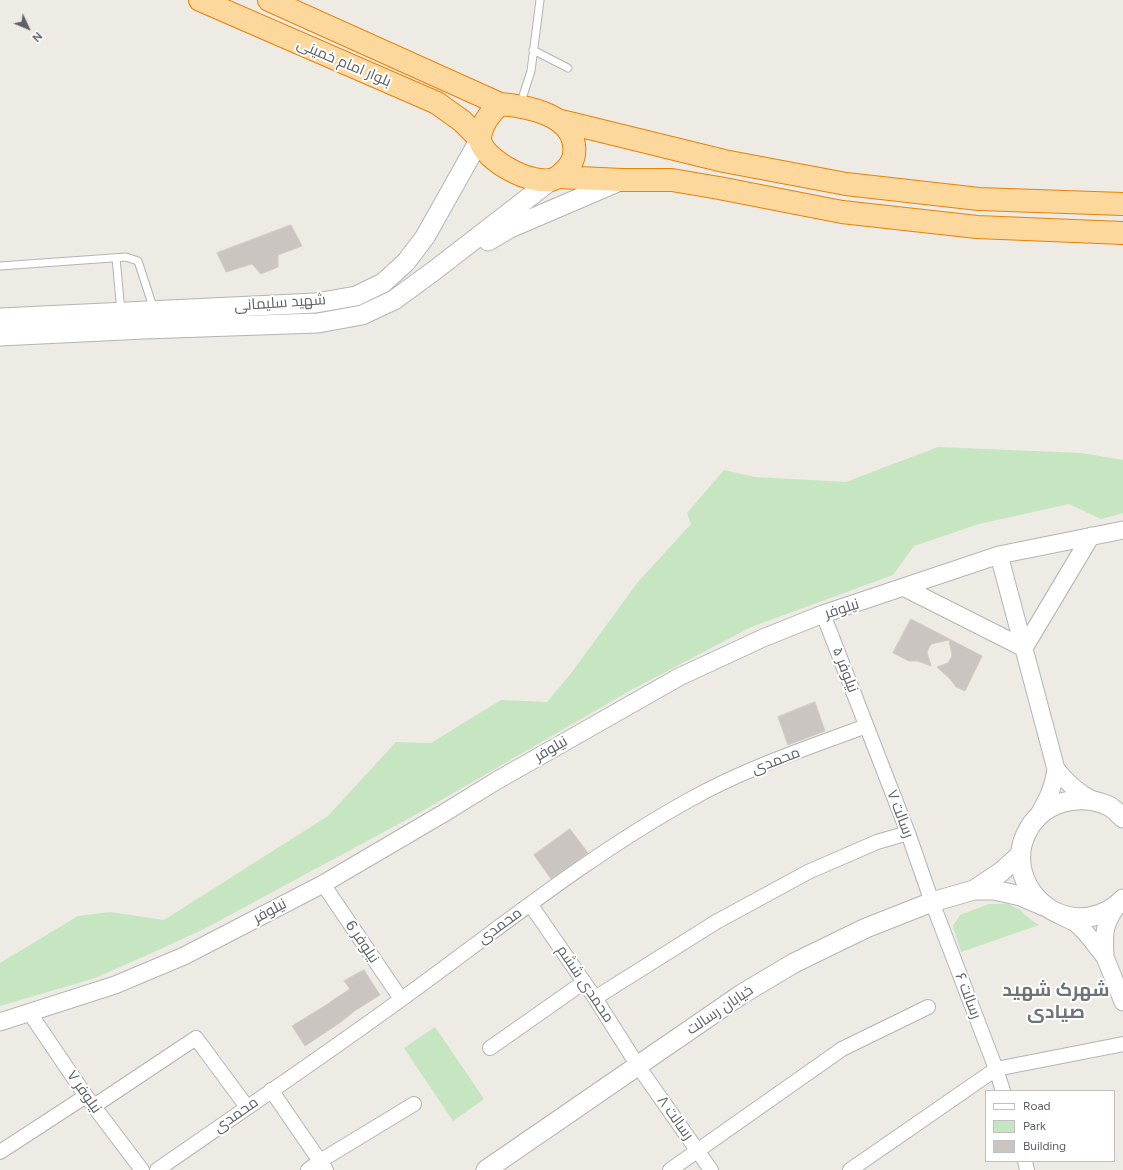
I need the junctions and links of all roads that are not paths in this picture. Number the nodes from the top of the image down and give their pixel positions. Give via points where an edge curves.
1 (200, 0) edge
2 (269, 0) edge
3 (540, 0) edge
4 (533, 50) junction
5 (568, 68) dead end
6 (510, 105) junction
7 (561, 121) junction
8 (480, 139) junction
9 (554, 179) junction
10 (622, 180) junction
11 (1123, 204) edge
12 (1123, 233) edge
13 (116, 258) junction
14 (0, 266) edge
15 (434, 270) junction
16 (0, 318) edge
17 (155, 319) junction
18 (122, 321) junction
19 (0, 336) edge
20 (1123, 530) edge
21 (1091, 536) junction
22 (999, 555) junction
23 (906, 588) junction
24 (823, 614) junction
25 (1024, 648) junction
26 (866, 726) junction
27 (1056, 769) junction
28 (1092, 800) junction
29 (1037, 818) junction
30 (1123, 818) edge
31 (908, 833) junction
32 (1020, 854) junction
33 (322, 884) junction
34 (974, 890) junction
35 (932, 902) junction
36 (1120, 902) edge
37 (530, 904) junction
38 (1044, 906) junction
39 (1061, 915) junction
40 (1105, 957) junction
41 (584, 982) junction
42 (595, 998) junction
43 (401, 999) junction
44 (1123, 1002) edge
45 (928, 1007) dead end
46 (29, 1012) junction
47 (0, 1022) edge
48 (1123, 1044) edge
49 (490, 1048) dead end
50 (638, 1066) junction
51 (996, 1069) junction
52 (271, 1090) junction
53 (1003, 1090) edge
54 (90, 1101) junction
55 (414, 1104) dead end
56 (247, 1107) junction
57 (698, 1151) junction
58 (0, 1152) edge
59 (323, 1166) edge
60 (142, 1170) edge
61 (157, 1170) edge
62 (308, 1170) edge
63 (486, 1170) edge
64 (670, 1170) edge
65 (711, 1170) edge
66 (850, 1170) edge

1 - 8 highway, بلوار امام خمینی via 437,103
2 - 6 highway, بلوار امام خمینی
3 - 4 lane
4 - 5 lane
4 - 6 lane via 531,71
6 - 7 highway via 549,115
6 - 8 highway via 490,114 483,126
7 - 9 highway via 574,139 575,154 570,165
7 - 11 highway via 724,161 846,184 979,199
8 - 9 highway via 487,152 499,163 527,178 538,181
8 - 17 main road, شهید سلیمانی via 424,237 406,262 383,283 356,296 316,303
9 - 10 highway
9 - 15 main road
10 - 12 highway via 672,180 842,212 977,227
10 - 15 main road via 510,228
13 - 14 lane
13 - 17 lane via 126,257 138,261
13 - 18 lane
15 - 17 main road via 394,300 362,315 318,323
16 - 18 main road
17 - 18 main road
18 - 19 main road
20 - 21 street, نیلوفر
21 - 22 street, نیلوفر
21 - 25 street
22 - 23 street, نیلوفر
22 - 25 street
23 - 24 street, نیلوفر
23 - 25 street
24 - 26 street, نیلوفر ۵
24 - 33 street, نیلوفر via 763,638 679,677
25 - 27 street
26 - 31 street, رسالت ۷
26 - 37 street, محمدی via 754,769 692,798
27 - 28 street via 1067,783
27 - 29 street via 1053,786
28 - 29 main road via 1073,800 1053,805
28 - 30 main road via 1110,807
29 - 32 main road via 1026,834
31 - 35 street, رسالت ۷
31 - 42 street via 877,842 808,872 716,922
32 - 34 main road via 1001,872
32 - 38 main road via 1022,875 1030,892
33 - 43 street, نیلوفر 6
33 - 46 street, نیلوفر via 184,956 115,985
34 - 35 main road, خیابان رسالت
34 - 38 main road via 994,890 1022,896
35 - 50 main road, خیابان رسالت via 866,928 794,962 742,994
35 - 51 street, رسالت ۶
36 - 39 main road via 1100,915 1080,918
36 - 40 street via 1106,923
37 - 41 street, محمدی ششم
37 - 43 street, محمدی
38 - 39 main road
39 - 40 street via 1076,923
40 - 44 street
41 - 42 street, محمدی ششم
41 - 49 street
42 - 50 street, محمدی ششم
43 - 52 street, محمدی
45 - 57 street via 842,1049
46 - 47 street, نیلوفر
46 - 54 street, نیلوفر ۷
48 - 51 street
50 - 57 street, ۸ رسالت
50 - 63 main road, خیابان رسالت
51 - 53 street, رسالت ۶
51 - 66 street
52 - 56 street, محمدی
52 - 59 street
54 - 56 street via 196,1038
54 - 58 street
54 - 60 street, نیلوفر ۷
55 - 59 street
56 - 61 street, محمدی
57 - 64 street
57 - 65 street, ۸ رسالت
59 - 62 street

